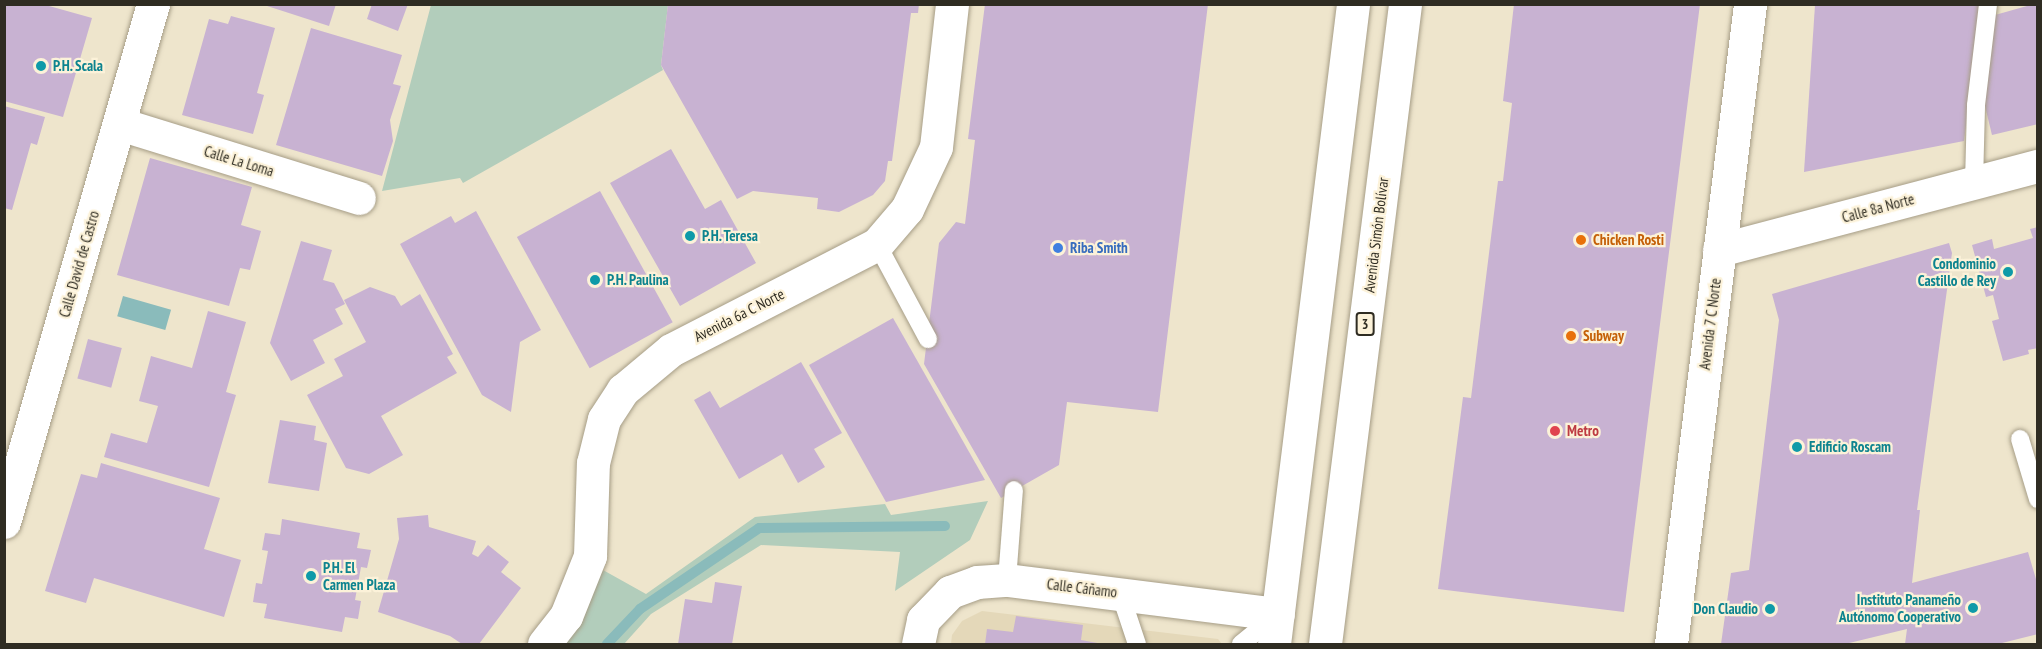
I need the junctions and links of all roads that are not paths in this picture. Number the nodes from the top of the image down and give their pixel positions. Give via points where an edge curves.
1 (153, 4) edge
2 (952, 4) edge
3 (1353, 4) edge
4 (1406, 4) edge
5 (1750, 4) edge
6 (1988, 4) edge
7 (120, 124) junction
8 (2037, 166) edge
9 (1974, 183) junction
10 (359, 198) dead end
11 (877, 244) junction
12 (1719, 250) junction
13 (928, 339) dead end
14 (2020, 439) dead end
15 (1014, 490) dead end
16 (2037, 499) edge
17 (4, 522) edge
18 (1007, 580) junction
19 (1120, 593) junction
20 (1276, 629) edge
21 (544, 645) edge
22 (918, 645) edge
23 (1137, 645) edge
24 (1241, 645) edge
25 (1325, 645) edge
26 (1671, 645) edge

1 - 7 street, Calle David de Castro
2 - 11 street, Avenida 6a C Norte via 936,147 907,209
3 - 20 street
4 - 25 street, Avenida Simón Bolívar / 3
5 - 12 street, Avenida 7 C Norte
6 - 9 lane via 1976,105
7 - 10 street, Calle La Loma
7 - 17 street, Calle David de Castro
8 - 9 street, Calle 8a Norte
9 - 12 street, Calle 8a Norte
11 - 13 lane
11 - 21 street, Avenida 6a C Norte via 671,350 623,390 604,419 593,463 590,556 567,616
12 - 26 street, Avenida 7 C Norte
14 - 16 lane
15 - 18 lane
18 - 19 street, Calle Cáñamo
18 - 22 street, Calle Cáñamo via 977,582 950,592 923,620
19 - 20 street, Calle Cáñamo
19 - 23 lane
20 - 24 lane

